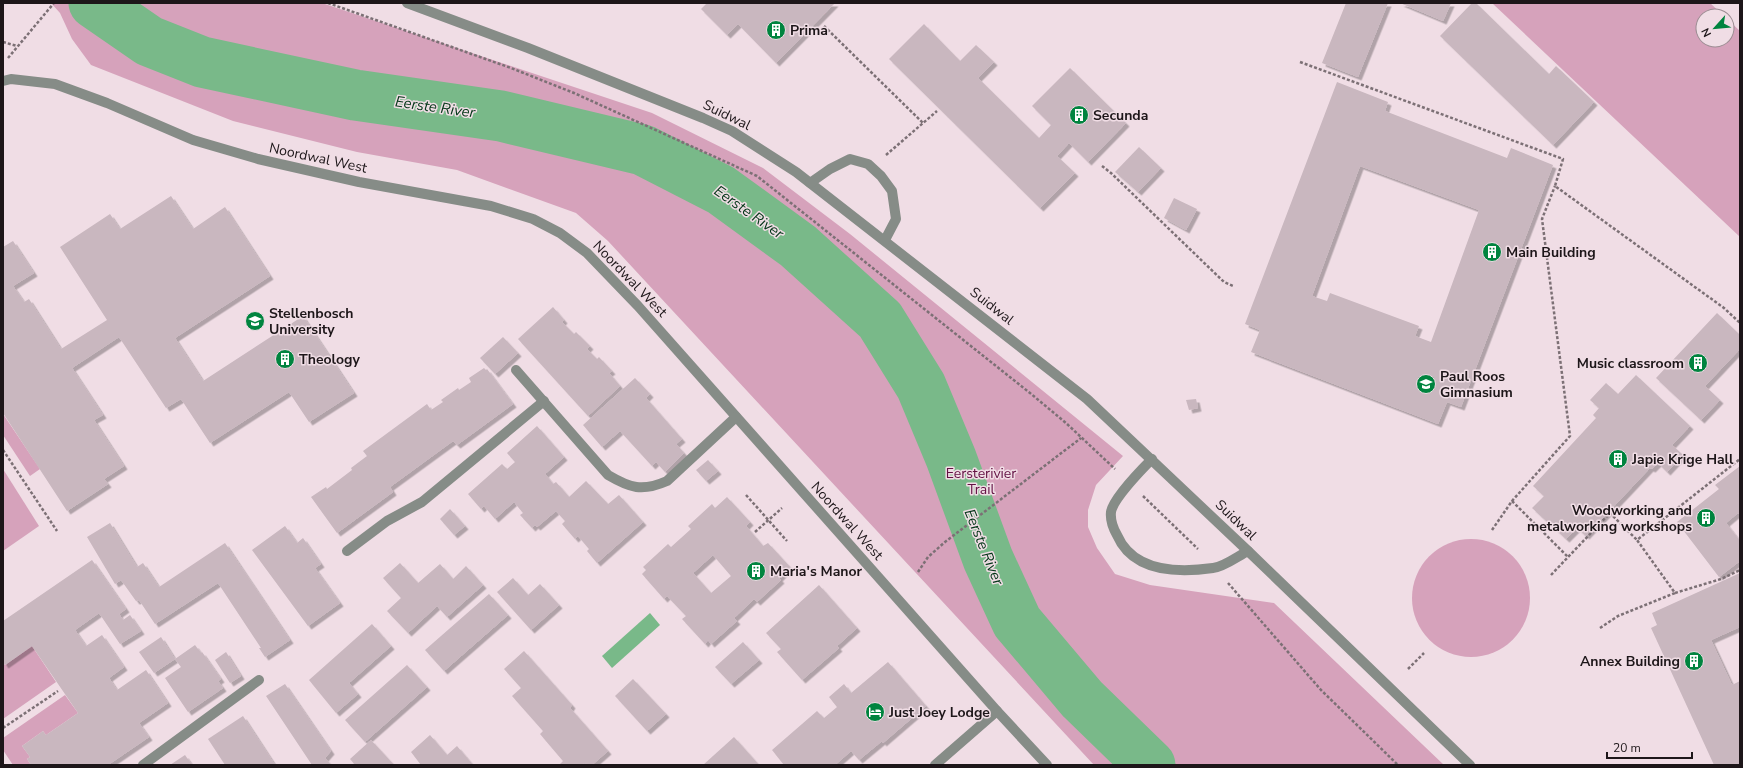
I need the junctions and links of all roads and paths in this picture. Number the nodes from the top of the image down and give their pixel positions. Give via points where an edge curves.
1 (54, 3) edge
2 (328, 3) edge
3 (407, 3) edge
4 (824, 26) dead end
5 (3, 42) edge
6 (17, 46) junction
7 (8, 58) dead end
8 (1300, 62) dead end
9 (3, 81) edge
10 (937, 111) dead end
11 (923, 123) junction
12 (887, 155) dead end
13 (1102, 166) dead end
14 (810, 183) junction
15 (1555, 186) junction
16 (885, 240) junction
17 (1234, 286) dead end
18 (1740, 323) edge
19 (516, 370) dead end
20 (544, 401) junction
21 (736, 417) junction
22 (1081, 438) junction
23 (3, 450) edge
24 (1152, 459) junction
25 (1740, 459) edge
26 (1130, 483) junction
27 (746, 495) dead end
28 (1512, 501) junction
29 (782, 508) dead end
30 (768, 520) junction
31 (1492, 530) dead end
32 (57, 532) dead end
33 (755, 532) dead end
34 (1638, 540) junction
35 (787, 541) dead end
36 (348, 551) dead end
37 (1248, 551) junction
38 (1568, 557) junction
39 (1215, 568) junction
40 (1740, 570) edge
41 (918, 572) dead end
42 (1551, 574) dead end
43 (1675, 593) junction
44 (1600, 628) dead end
45 (1424, 653) dead end
46 (1408, 669) dead end
47 (259, 680) dead end
48 (58, 691) dead end
49 (997, 711) junction
50 (3, 728) edge
51 (143, 765) edge
52 (935, 765) edge
53 (1047, 765) edge
54 (1398, 765) edge
55 (1470, 765) edge

1 - 6 path
2 - 22 path via 511,68 757,176 1024,388
3 - 14 street, Suidwal via 703,118 732,131
4 - 11 path
5 - 6 path
6 - 7 path
8 - 15 path via 1563,159
9 - 21 street, Noordwal West via 11,79 56,84 193,140 258,159 359,182 490,206 533,219 560,233 587,253 638,306
10 - 11 path
11 - 12 path
13 - 17 path via 1224,282
14 - 16 street, Suidwal
14 - 16 street via 850,159 868,164 892,191 896,219
15 - 18 path via 1724,308
15 - 28 path via 1542,219 1570,436
16 - 24 street, Suidwal via 1087,398
19 - 20 street
20 - 21 street via 608,474 623,484 638,488 655,486 667,481
20 - 36 street via 422,502 387,521
21 - 49 street, Noordwal West
22 - 26 path
22 - 41 path via 945,542 928,557
23 - 32 path
24 - 26 street
24 - 37 street, Suidwal
25 - 34 path
26 - 39 path via 1192,541
26 - 39 street via 1111,511 1111,518 1119,540 1132,556 1151,566 1175,570
27 - 30 path
28 - 31 path
28 - 38 path
29 - 30 path
30 - 33 path
30 - 35 path
34 - 38 path via 1610,513
34 - 43 path
37 - 39 street
37 - 55 street, Suidwal
38 - 42 path
39 - 54 path via 1321,690
40 - 43 path via 1721,579
43 - 44 path via 1618,616
45 - 46 path
47 - 51 street
48 - 50 path
49 - 52 street
49 - 53 street, Noordwal West

